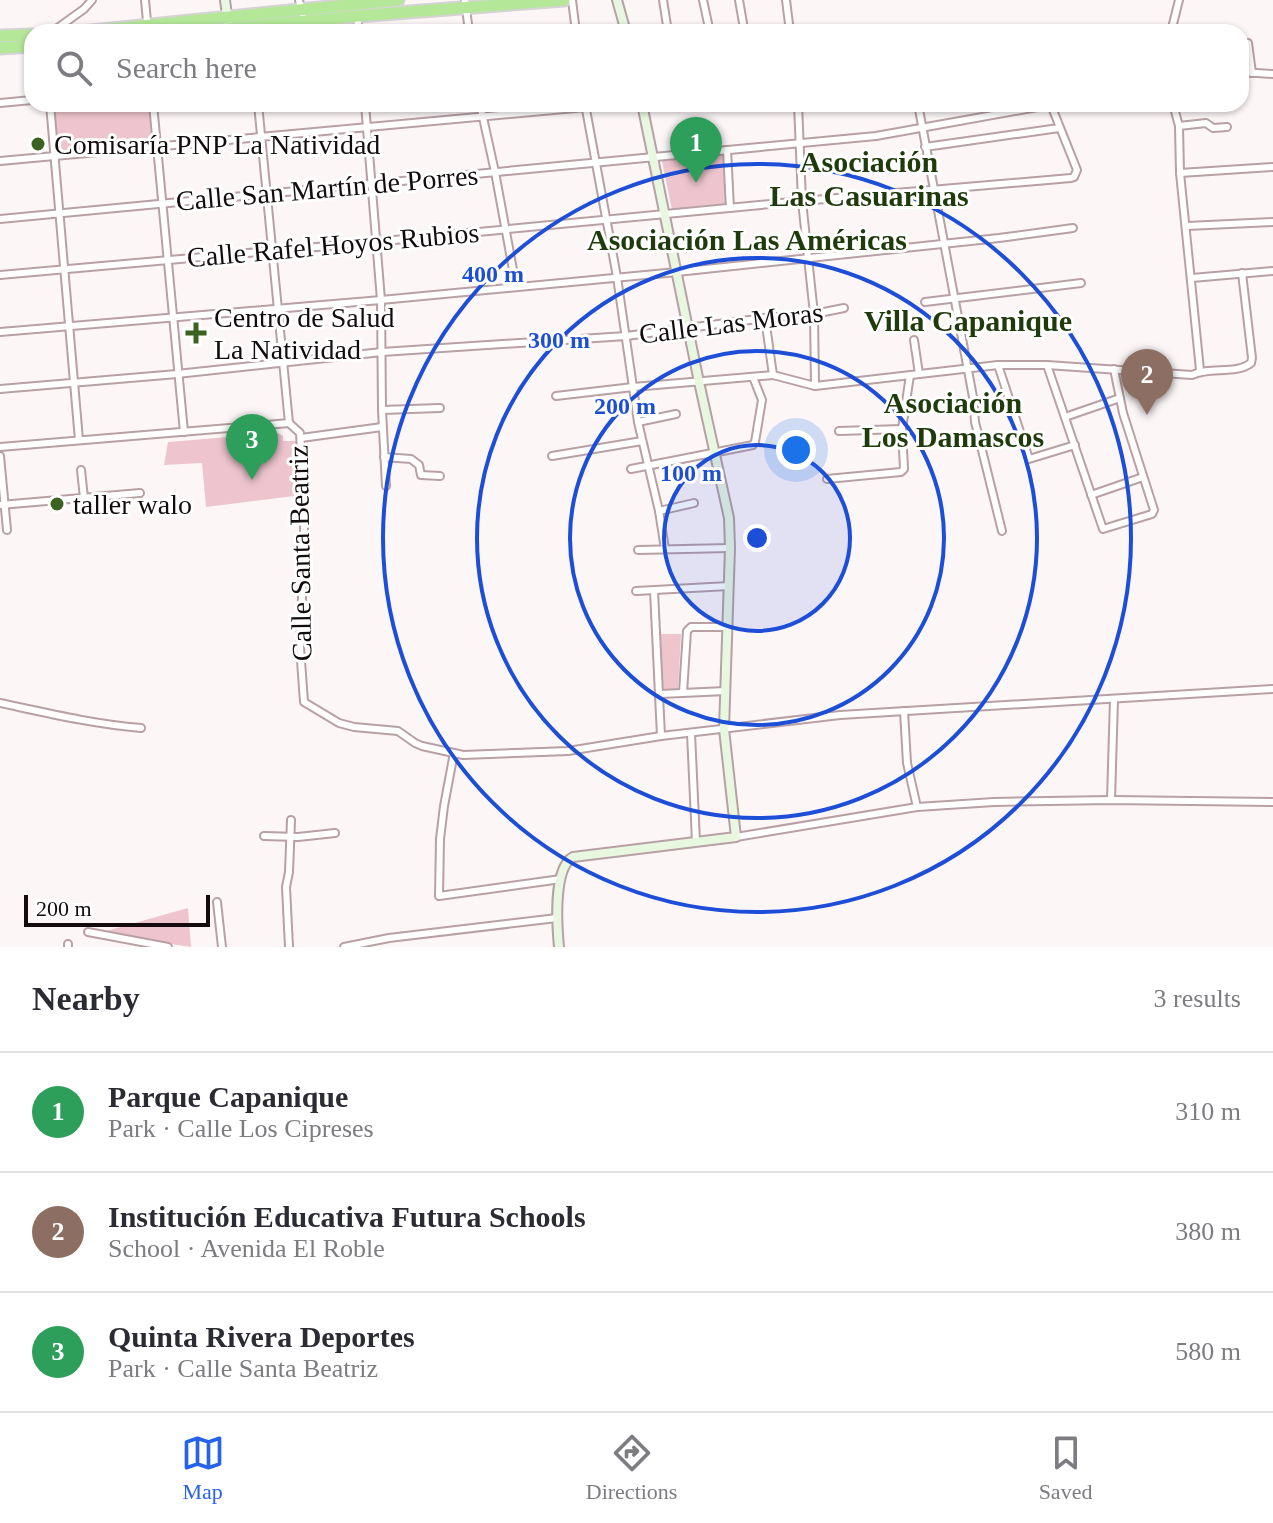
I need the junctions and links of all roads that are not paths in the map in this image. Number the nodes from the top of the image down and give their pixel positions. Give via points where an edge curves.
1 (92, 0) edge
2 (145, 0) edge
3 (225, 0) edge
4 (398, 0) edge
5 (564, 0) edge
6 (572, 0) edge
7 (617, 0) edge
8 (663, 0) edge
9 (703, 0) edge
10 (739, 0) edge
11 (786, 0) edge
12 (1179, 0) edge
13 (300, 4) edge
14 (466, 4) edge
15 (356, 10) junction
16 (743, 23) dead end
17 (63, 24) edge
18 (148, 24) edge
19 (229, 24) edge
20 (232, 24) edge
21 (305, 24) edge
22 (315, 24) edge
23 (358, 24) edge
24 (468, 24) edge
25 (575, 24) edge
26 (624, 24) edge
27 (667, 24) edge
28 (708, 24) edge
29 (789, 24) edge
30 (1173, 24) edge
31 (24, 36) edge
32 (0, 37) edge
33 (24, 44) edge
34 (1249, 50) edge
35 (1249, 73) edge
36 (1252, 73) junction
37 (1273, 74) edge
38 (24, 101) edge
39 (0, 103) edge
40 (51, 112) edge
41 (154, 112) edge
42 (259, 112) edge
43 (366, 112) edge
44 (481, 112) edge
45 (524, 112) edge
46 (587, 112) edge
47 (644, 112) edge
48 (799, 112) edge
49 (919, 112) edge
50 (1010, 112) edge
51 (1054, 112) edge
52 (1175, 112) edge
53 (482, 116) junction
54 (1179, 126) junction
55 (1227, 127) dead end
56 (367, 128) junction
57 (1059, 128) junction
58 (922, 129) junction
59 (261, 138) junction
60 (801, 143) junction
61 (157, 147) junction
62 (925, 147) junction
63 (727, 150) junction
64 (54, 156) junction
65 (654, 157) junction
66 (0, 161) edge
67 (596, 163) junction
68 (1273, 167) edge
69 (495, 172) junction
70 (1180, 173) junction
71 (373, 184) junction
72 (933, 190) junction
73 (267, 194) junction
74 (802, 201) junction
75 (162, 204) junction
76 (730, 208) junction
77 (59, 213) junction
78 (666, 214) junction
79 (0, 219) edge
80 (605, 220) junction
81 (1273, 222) edge
82 (1187, 226) junction
83 (1073, 228) dead end
84 (505, 230) junction
85 (378, 241) junction
86 (943, 243) junction
87 (273, 251) junction
88 (808, 259) junction
89 (168, 260) junction
90 (65, 269) junction
91 (1273, 271) edge
92 (677, 272) junction
93 (1242, 273) junction
94 (0, 275) edge
95 (617, 277) junction
96 (1192, 278) junction
97 (1081, 283) dead end
98 (516, 286) junction
99 (954, 299) junction
100 (381, 300) junction
101 (925, 302) dead end
102 (844, 308) dead end
103 (277, 309) junction
104 (814, 314) junction
105 (173, 318) junction
106 (765, 318) junction
107 (69, 326) junction
108 (688, 327) junction
109 (0, 332) edge
110 (626, 336) junction
111 (914, 340) dead end
112 (382, 352) junction
113 (283, 364) junction
114 (998, 365) junction
115 (1047, 365) junction
116 (967, 368) junction
117 (1114, 369) junction
118 (1200, 370) junction
119 (177, 374) junction
120 (919, 374) junction
121 (773, 375) junction
122 (910, 375) junction
123 (753, 377) junction
124 (699, 382) junction
125 (74, 383) junction
126 (815, 386) junction
127 (633, 387) junction
128 (0, 389) edge
129 (556, 396) dead end
130 (1120, 398) junction
131 (440, 408) dead end
132 (382, 410) junction
133 (676, 414) dead end
134 (1065, 417) junction
135 (638, 422) junction
136 (289, 423) junction
137 (382, 427) junction
138 (902, 429) junction
139 (839, 431) dead end
140 (184, 432) junction
141 (301, 438) junction
142 (79, 440) junction
143 (642, 441) junction
144 (1075, 445) junction
145 (0, 447) edge
146 (715, 453) junction
147 (0, 456) edge
148 (552, 456) dead end
149 (384, 457) junction
150 (648, 466) junction
151 (631, 469) dead end
152 (81, 470) dead end
153 (440, 476) dead end
154 (1143, 477) junction
155 (827, 479) dead end
156 (386, 486) dead end
157 (140, 493) dead end
158 (1091, 495) junction
159 (84, 498) junction
160 (694, 503) dead end
161 (2, 505) edge
162 (659, 511) junction
163 (7, 530) dead end
164 (1002, 531) dead end
165 (730, 548) junction
166 (665, 549) junction
167 (638, 550) dead end
168 (729, 586) junction
169 (636, 591) dead end
170 (654, 591) junction
171 (726, 627) junction
172 (1273, 689) edge
173 (726, 691) junction
174 (683, 693) junction
175 (660, 694) junction
176 (1114, 699) junction
177 (0, 703) edge
178 (904, 711) junction
179 (141, 728) dead end
180 (724, 729) junction
181 (691, 733) junction
182 (661, 736) junction
183 (454, 753) junction
184 (1111, 800) junction
185 (1273, 802) edge
186 (917, 807) junction
187 (291, 820) dead end
188 (335, 833) dead end
189 (264, 836) dead end
190 (736, 837) junction
191 (290, 838) junction
192 (696, 842) junction
193 (561, 879) junction
194 (217, 902) dead end
195 (557, 918) junction
196 (88, 932) dead end
197 (128, 943) edge
198 (168, 947) edge
199 (222, 947) edge
200 (289, 947) edge
201 (344, 947) edge
202 (559, 947) edge

1 - 17 street
2 - 18 street
3 - 19 street
4 - 15 highway
5 - 14 highway
6 - 25 street
7 - 26 street
8 - 27 street
9 - 28 street
10 - 16 street
11 - 29 street
12 - 30 street
13 - 15 highway
13 - 20 highway
13 - 21 street
14 - 15 highway
14 - 24 street
15 - 22 highway
15 - 23 street
31 - 32 highway
32 - 33 highway
34 - 36 street
35 - 36 street
36 - 37 street
38 - 39 street
40 - 64 street
41 - 61 street
42 - 59 street, Calle Santa Beatriz
43 - 56 street
44 - 53 street
45 - 53 street
46 - 67 street
47 - 65 street
48 - 60 street
49 - 58 street
50 - 58 street, Calle San Martín de Porres
51 - 57 street
52 - 54 street
53 - 56 street
53 - 69 street
54 - 55 street
54 - 70 street
56 - 59 street
56 - 71 street
57 - 62 street
57 - 72 street, Calle Rafel Hoyos Rubios via 1077,170 1074,177
58 - 60 street, Calle San Martín de Porres
58 - 62 street
59 - 61 street
59 - 73 street, Calle Santa Beatriz
60 - 63 street, Calle San Martín de Porres
60 - 74 street
61 - 64 street
61 - 75 street
62 - 72 street
63 - 65 street, Calle San Martín de Porres
63 - 76 street
64 - 66 street
64 - 77 street
65 - 67 street, Calle San Martín de Porres
65 - 78 street
67 - 69 street, Calle San Martín de Porres
67 - 80 street
68 - 70 street
69 - 71 street, Calle San Martín de Porres
69 - 84 street
70 - 82 street
71 - 73 street, Calle San Martín de Porres
71 - 85 street
72 - 74 street, Calle Rafel Hoyos Rubios
72 - 86 street
73 - 75 street, Calle San Martín de Porres
73 - 87 street, Calle Santa Beatriz
74 - 76 street, Calle Rafel Hoyos Rubios
74 - 88 street
75 - 77 street, Calle San Martín de Porres
75 - 89 street
76 - 78 street, Calle Rafel Hoyos Rubios
77 - 79 street, Calle San Martín de Porres
77 - 90 street
78 - 80 street, Calle Rafel Hoyos Rubios
78 - 92 street
80 - 84 street, Calle Rafel Hoyos Rubios
80 - 95 street
81 - 82 street
82 - 96 street
83 - 86 street
84 - 85 street, Calle Rafel Hoyos Rubios
84 - 98 street
85 - 87 street, Calle Rafel Hoyos Rubios
85 - 100 street
86 - 88 street
86 - 99 street
87 - 89 street, Calle Rafel Hoyos Rubios
87 - 103 street, Calle Santa Beatriz
88 - 92 street
88 - 104 street
89 - 90 street, Calle Rafel Hoyos Rubios
89 - 105 street
90 - 94 street, Calle Rafel Hoyos Rubios
90 - 107 street
91 - 93 street
92 - 95 street
92 - 108 street
93 - 96 street
93 - 118 street via 1251,363
95 - 98 street
95 - 110 street
96 - 118 street
97 - 99 street
98 - 100 street
99 - 101 street
99 - 116 street
100 - 103 street
100 - 112 street
102 - 104 street, Calle Las Moras
103 - 105 street
103 - 113 street, Calle Santa Beatriz
104 - 106 street, Calle Las Moras
104 - 126 street
105 - 107 street
105 - 119 street
106 - 108 street, Calle Las Moras
106 - 121 street
107 - 109 street
107 - 125 street
108 - 110 street, Calle Las Moras
108 - 124 street
110 - 112 street, Calle Las Moras
110 - 127 street
111 - 120 street
112 - 113 street, Calle Las Moras
112 - 132 street
113 - 119 street, Calle Las Moras
113 - 136 street, Calle Santa Beatriz
114 - 115 street
114 - 116 street
114 - 144 street via 1029,459
115 - 117 street
115 - 134 street
116 - 120 street
116 - 164 street
117 - 118 street via 1192,375
117 - 130 street
119 - 125 street, Calle Las Moras
119 - 140 street
120 - 122 street
121 - 123 street
121 - 126 street
122 - 126 street
122 - 138 street
123 - 124 street
123 - 146 street via 762,400 755,442
124 - 127 street
124 - 146 street
125 - 128 street, Calle Las Moras
125 - 142 street
127 - 129 street
127 - 135 street
130 - 134 street
130 - 154 street
131 - 132 street
132 - 137 street
133 - 135 street
134 - 144 street
135 - 143 street
136 - 140 street
136 - 141 street, Calle Santa Beatriz
137 - 141 street
137 - 149 street
138 - 139 street
138 - 155 street via 901,472
140 - 142 street
141 - 183 street, Calle Santa Beatriz via 304,702 339,723 398,731 415,743
142 - 145 street
143 - 148 street
143 - 150 street
144 - 158 street
146 - 150 street
146 - 165 street
147 - 161 street
149 - 153 street via 411,459 421,475
149 - 156 street
150 - 151 street
150 - 162 street
152 - 159 street
154 - 158 street
154 - 158 street via 1153,512 1103,529
157 - 159 street
159 - 161 street
160 - 162 street
161 - 163 street
162 - 166 street
165 - 166 street
165 - 168 street
166 - 167 street
168 - 170 street
168 - 171 street
169 - 170 street
170 - 175 street
171 - 173 street
171 - 174 street via 687,631
172 - 176 street
173 - 174 street
173 - 180 street
174 - 175 street
175 - 182 street
176 - 178 street
176 - 184 street
177 - 179 street
178 - 180 street
178 - 186 street via 907,763
180 - 181 street
180 - 190 street
181 - 182 street
181 - 192 street
182 - 183 street via 568,751
183 - 193 street via 440,839 439,896
184 - 185 street
184 - 186 street
186 - 190 street
187 - 191 street
188 - 191 street
189 - 191 street
190 - 192 street
191 - 200 street
192 - 193 street via 573,857 565,862
193 - 195 street
194 - 199 street
195 - 201 street
195 - 202 street
196 - 197 street
197 - 198 street

